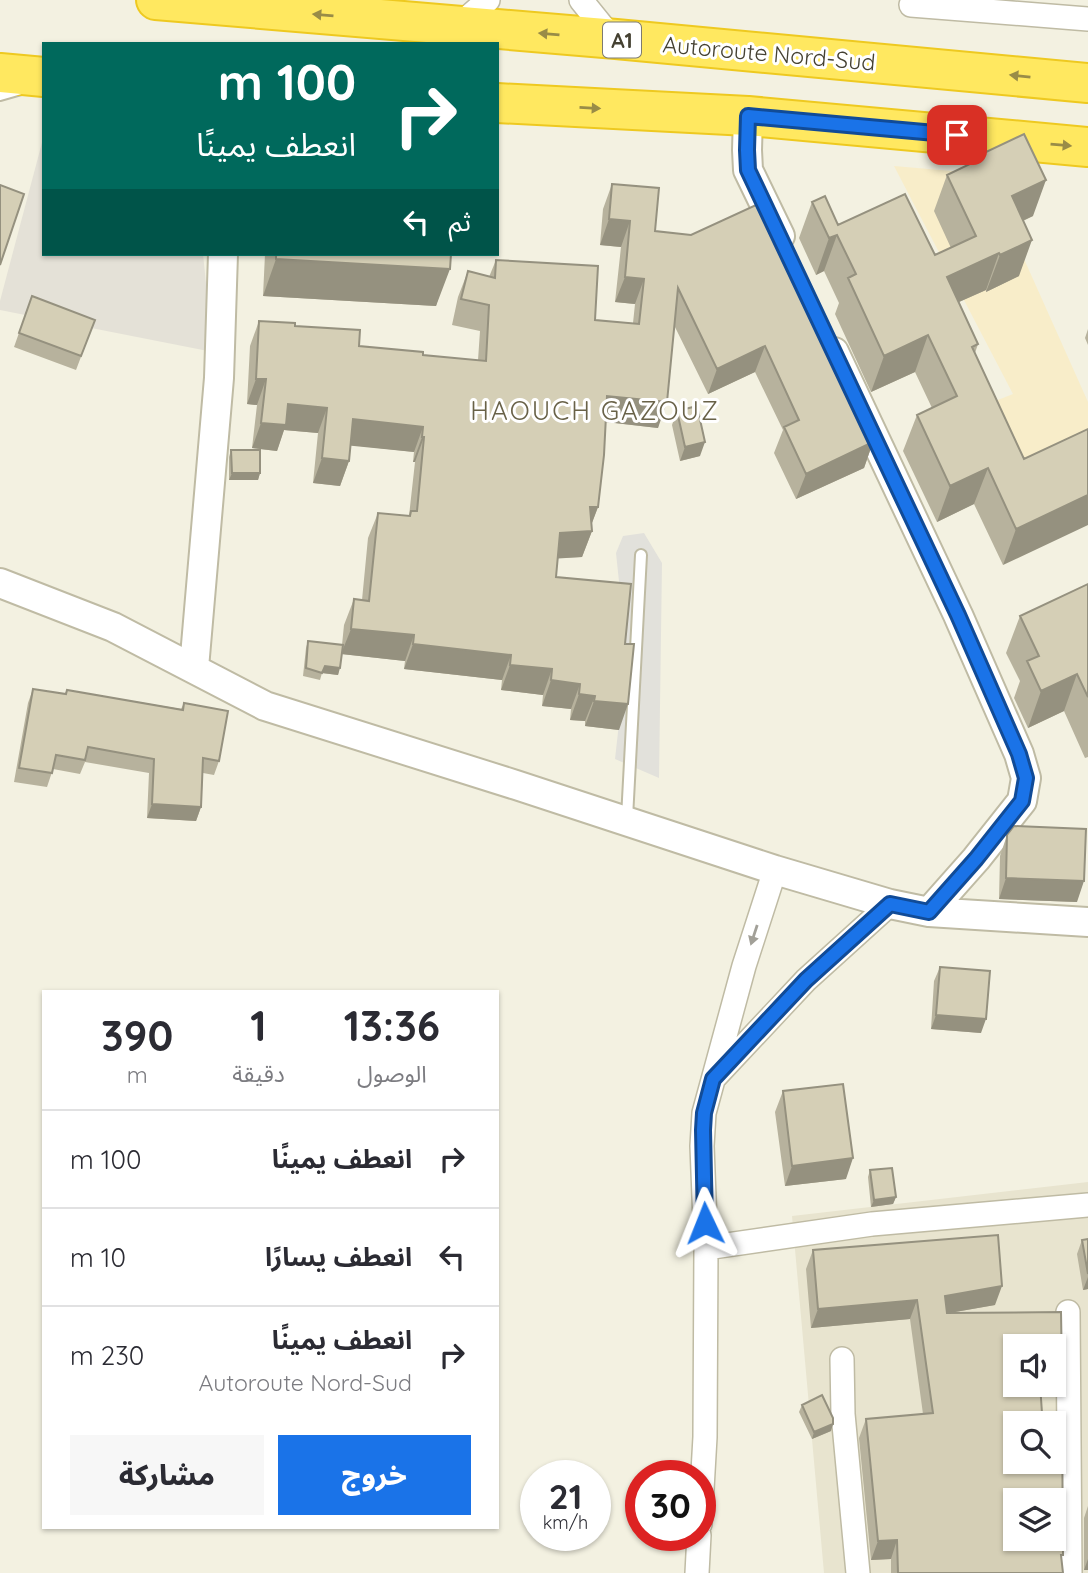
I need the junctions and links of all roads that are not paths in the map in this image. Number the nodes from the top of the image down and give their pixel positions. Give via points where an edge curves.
1 (156, 0) edge
2 (488, 0) edge
3 (581, 0) edge
4 (911, 5) dead end
5 (1028, 7) edge
6 (1088, 19) edge
7 (458, 26) junction
8 (616, 40) junction
9 (0, 74) edge
10 (42, 79) edge
11 (42, 80) edge
12 (1088, 83) edge
13 (0, 95) edge
14 (499, 103) edge
15 (748, 116) junction
16 (1088, 148) edge
17 (223, 256) edge
18 (789, 256) edge
19 (824, 331) edge
20 (641, 555) dead end
21 (0, 583) edge
22 (194, 668) junction
23 (626, 821) junction
24 (775, 870) junction
25 (890, 904) junction
26 (929, 912) junction
27 (1088, 922) edge
28 (713, 1079) junction
29 (1088, 1205) edge
30 (706, 1248) junction
31 (1068, 1312) dead end
32 (842, 1360) dead end
33 (704, 1460) edge
34 (698, 1551) edge
35 (697, 1573) edge
36 (858, 1573) edge
37 (1070, 1573) edge

7 -> 1 highway, Autoroute Nord-Sud / A1
2 - 7 street
3 - 8 street
4 - 5 street
5 - 6 street
8 -> 7 highway, Autoroute Nord-Sud / A1
12 -> 8 highway, Autoroute Nord-Sud / A1
9 - 10 highway
11 - 13 lane
14 -> 15 highway
15 -> 16 highway
15 - 18 street via 748,170
17 - 22 street via 219,378
19 - 26 street via 958,615 1026,778 1022,801
20 - 23 lane
21 - 22 street via 113,627
22 - 23 street via 265,706
23 - 24 street
24 - 25 street
24 -> 28 street
25 - 26 street
25 - 28 street via 806,980
26 - 27 street
28 - 30 street via 702,1146
29 - 30 street via 872,1224
30 - 33 street
31 - 37 street
32 - 36 street
34 - 35 street

